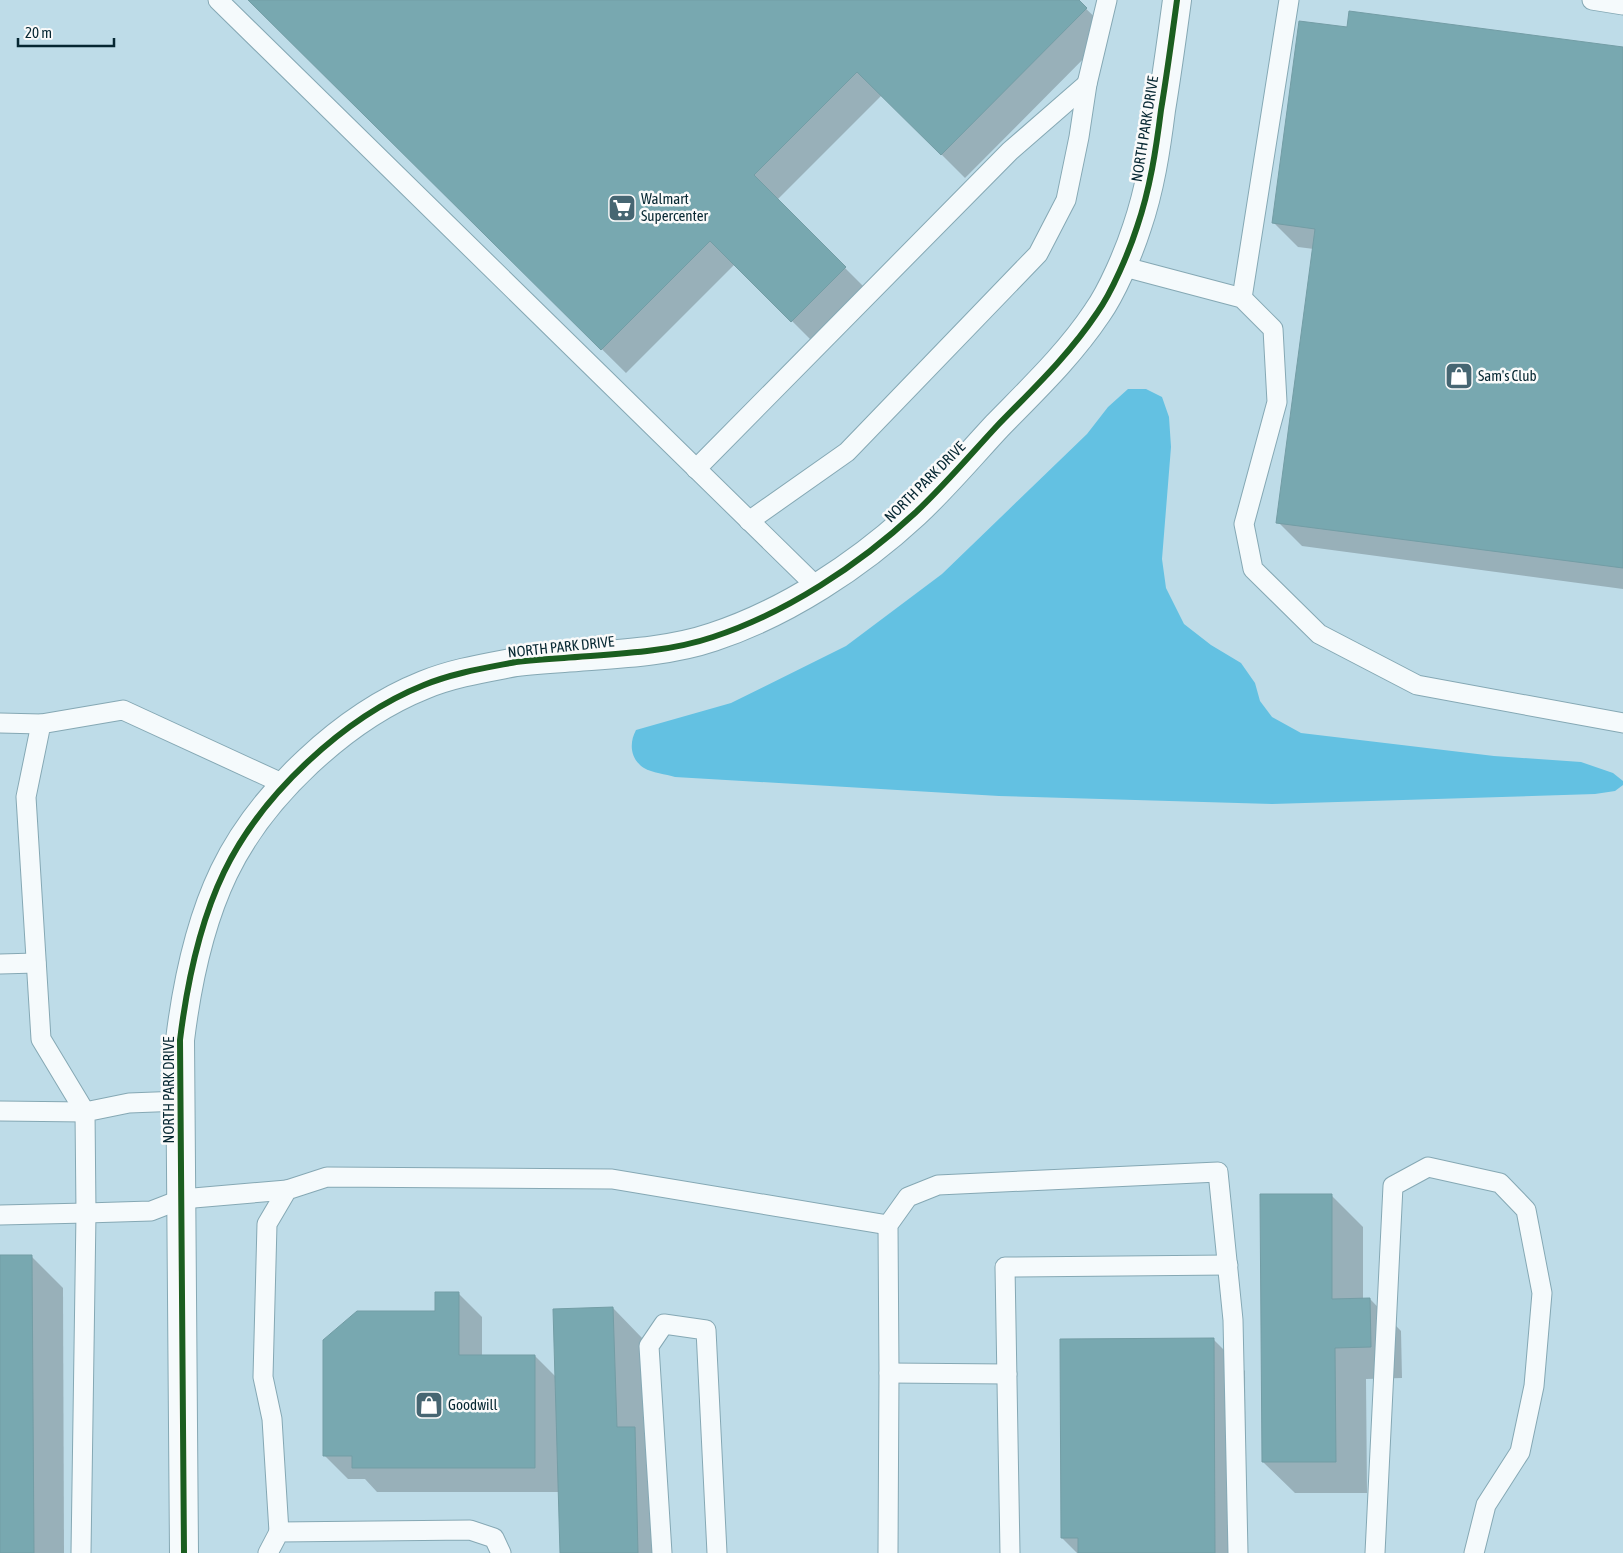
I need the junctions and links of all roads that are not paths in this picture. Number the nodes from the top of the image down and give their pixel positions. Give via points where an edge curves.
1 (218, 0) edge
2 (1107, 0) edge
3 (1177, 0) edge
4 (1289, 0) edge
5 (1592, 0) edge
6 (1623, 5) edge
7 (1087, 84) junction
8 (1121, 266) junction
9 (1242, 298) junction
10 (696, 469) junction
11 (749, 521) junction
12 (818, 587) junction
13 (0, 723) edge
14 (1623, 723) edge
15 (41, 724) junction
16 (286, 785) junction
17 (36, 963) junction
18 (0, 964) edge
19 (181, 1101) junction
20 (0, 1111) edge
21 (85, 1112) junction
22 (288, 1190) junction
23 (182, 1199) junction
24 (86, 1213) junction
25 (0, 1215) edge
26 (888, 1225) junction
27 (1228, 1266) junction
28 (890, 1373) junction
29 (1007, 1374) junction
30 (279, 1532) junction
31 (81, 1553) edge
32 (184, 1553) edge
33 (268, 1553) edge
34 (501, 1553) edge
35 (662, 1553) edge
36 (717, 1553) edge
37 (888, 1553) edge
38 (1010, 1553) edge
39 (1238, 1553) edge
40 (1375, 1553) edge
41 (1474, 1553) edge

1 - 10 lane
2 - 7 lane
3 - 8 street, NORTH PARK DRIVE via 1153,173 1137,228
4 - 9 lane
5 - 6 lane
7 - 10 lane via 1010,151
7 - 11 lane via 1066,200 1038,254 846,452
8 - 9 lane
8 - 12 street, NORTH PARK DRIVE via 1099,311 1064,356 914,514 846,569
9 - 14 lane via 1274,329 1277,402 1244,524 1253,569 1319,634 1417,685
10 - 11 lane
11 - 12 lane
12 - 16 street, NORTH PARK DRIVE via 712,638 650,651 523,661 474,670 424,685 378,707 304,765
13 - 15 lane
15 - 16 lane via 123,710
15 - 17 lane via 26,797
16 - 19 street, NORTH PARK DRIVE via 246,835 224,872 208,914 184,1004 180,1040
17 - 18 lane
17 - 21 lane via 41,1039
19 - 21 lane via 128,1103
19 - 23 street, NORTH PARK DRIVE
20 - 21 lane
21 - 24 lane
22 - 23 lane
22 - 26 lane via 327,1177 612,1179
22 - 30 lane via 267,1224 263,1377 272,1419
23 - 24 lane via 151,1211
23 - 32 street, NORTH PARK DRIVE
24 - 25 lane
24 - 31 lane
26 - 27 lane via 908,1197 938,1185 1218,1172
26 - 28 lane
27 - 29 lane via 1005,1267
27 - 39 lane via 1233,1320
28 - 29 lane
28 - 37 lane
29 - 38 lane
30 - 33 lane
30 - 34 lane via 470,1530 494,1538
35 - 36 lane via 649,1346 664,1324 706,1330
40 - 41 lane via 1393,1186 1428,1167 1500,1183 1526,1210 1542,1293 1534,1386 1520,1452 1486,1505

